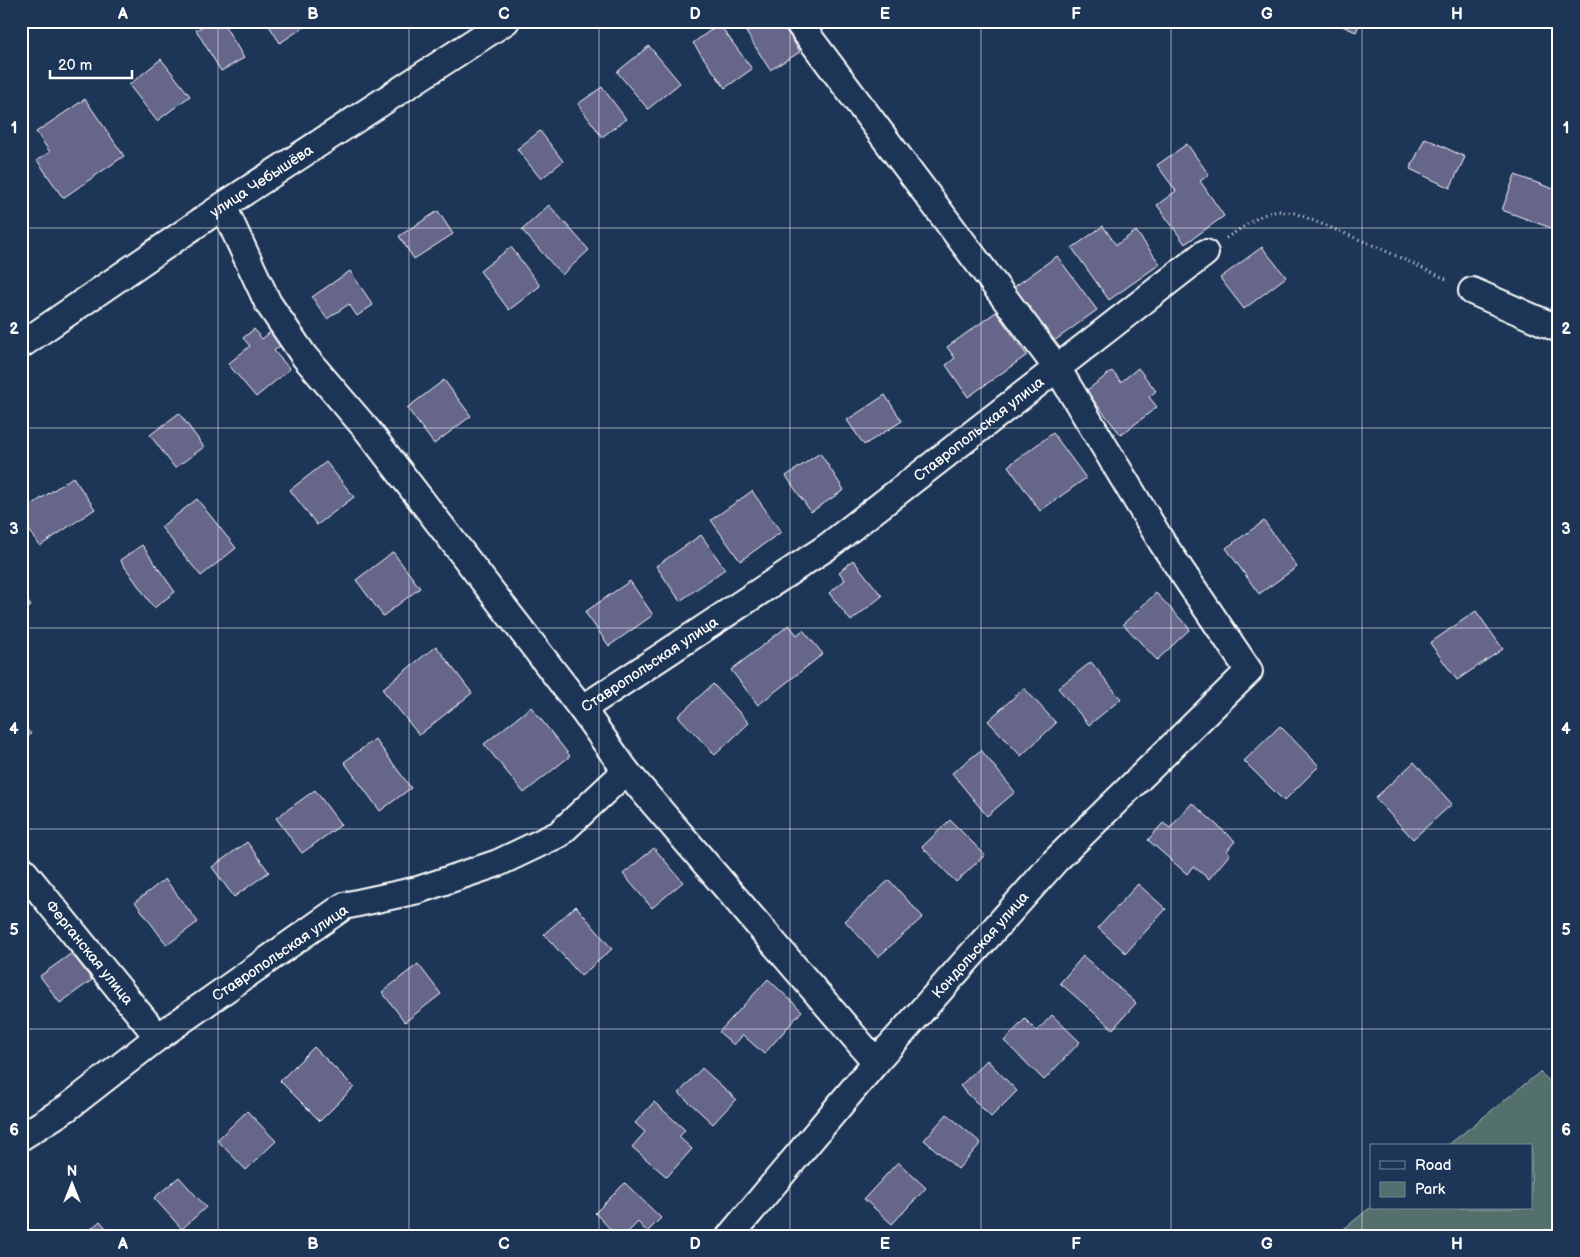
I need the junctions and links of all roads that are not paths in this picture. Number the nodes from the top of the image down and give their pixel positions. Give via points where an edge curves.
1 (506, 21) edge
2 (797, 21) edge
3 (223, 206) junction
4 (1205, 252) road end
5 (1472, 291) road end
6 (1559, 329) edge
7 (21, 345) edge
8 (1057, 368) junction
9 (582, 709) junction
10 (626, 771) junction
11 (21, 868) edge
12 (158, 1037) junction
13 (876, 1062) junction
14 (21, 1137) edge
15 (730, 1236) edge

1 - 3 street, улица Чебышёва
2 - 8 street
3 - 7 street, улица Чебышёва
3 - 9 street via 268,303 304,356 368,431
4 - 8 street, Ставропольская улица
5 - 6 street
8 - 9 street, Ставропольская улица via 827,547
8 - 13 street, Кондольская улица via 1163,544 1249,671 1055,861
9 - 10 street, Ставропольская улица
10 - 12 street, Ставропольская улица via 558,834 498,863 418,890 344,906
10 - 13 street
11 - 12 street, Ферганская улица
12 - 14 street, Ставропольская улица via 68,1108
13 - 15 street, Кондольская улица

